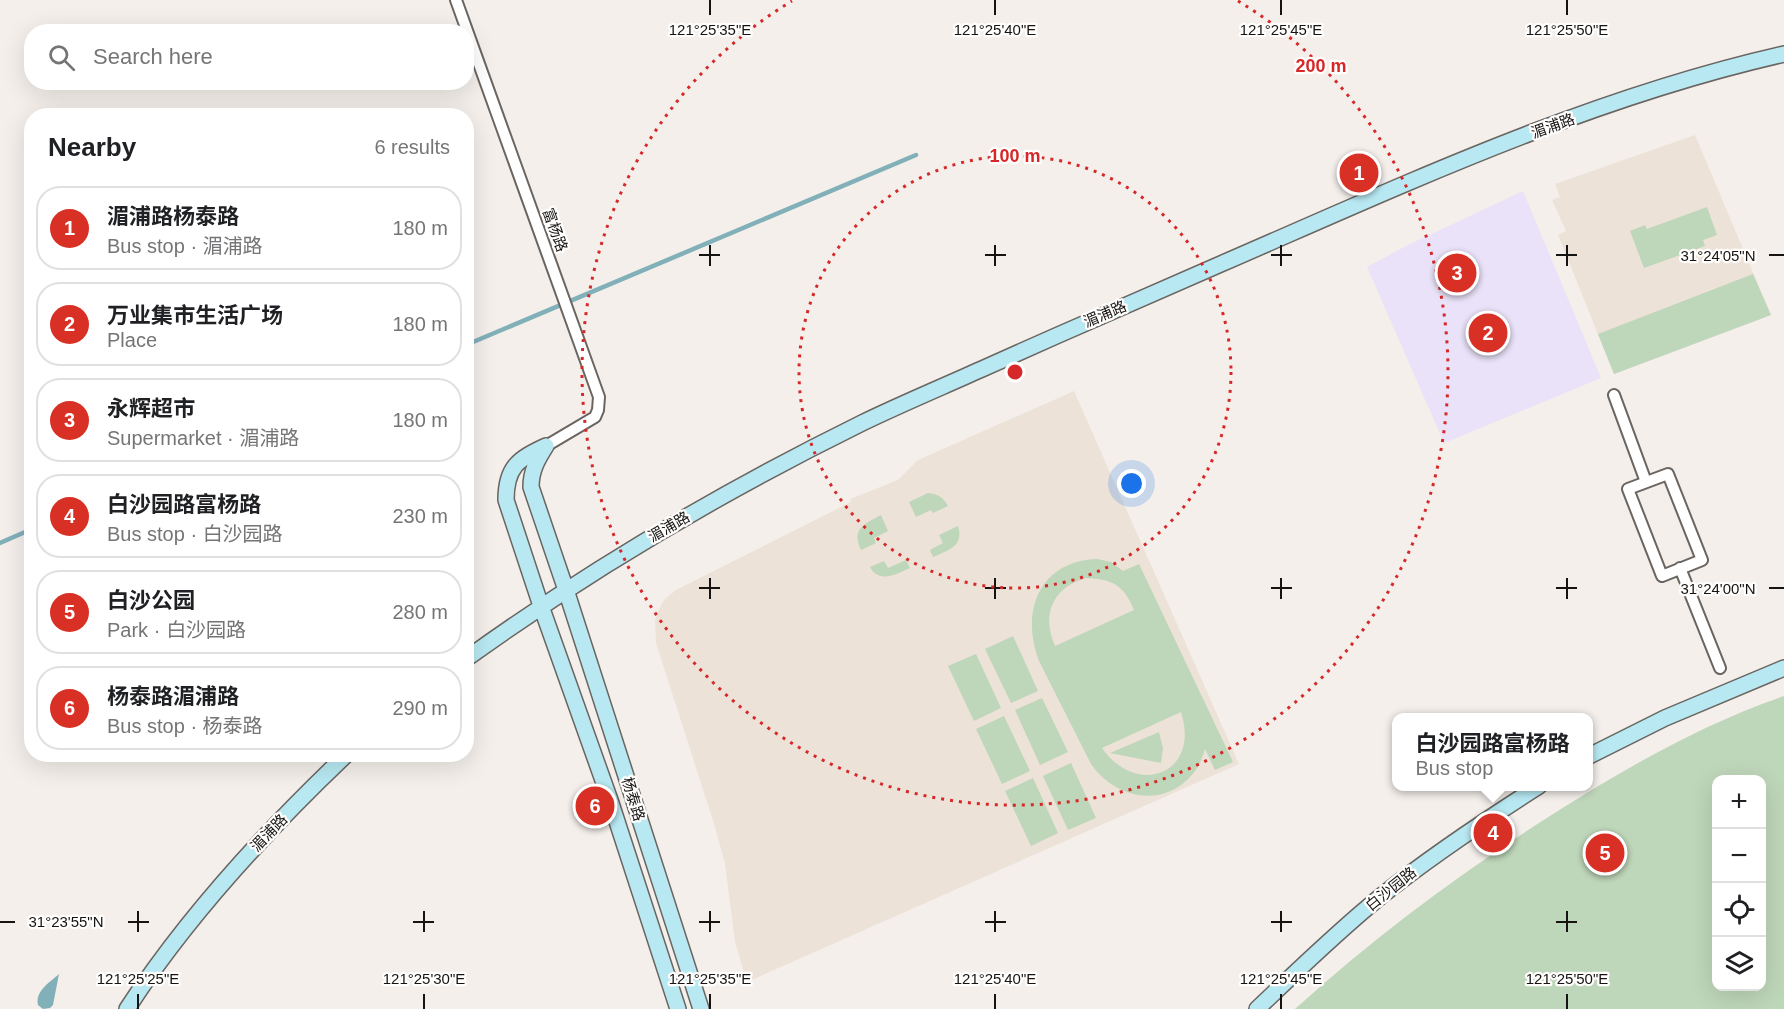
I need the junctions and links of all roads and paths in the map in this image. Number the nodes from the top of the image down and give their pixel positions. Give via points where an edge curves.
1 (456, 0) edge
2 (465, 24) edge
3 (474, 50) edge
4 (1784, 54) edge
5 (1614, 395) dead end
6 (546, 446) junction
7 (1646, 482) junction
8 (1680, 568) junction
9 (566, 590) junction
10 (541, 606) junction
11 (474, 653) edge
12 (1720, 668) dead end
13 (1784, 668) edge
14 (1593, 754) edge
15 (339, 762) edge
16 (1532, 791) edge
17 (127, 1009) edge
18 (678, 1009) edge
19 (701, 1009) edge
20 (1257, 1009) edge

1 - 2 street, 富杨路
3 - 6 street, 富杨路 via 599,397 595,417
4 - 9 street, 湄浦路 via 1703,75 1511,141 1041,343 862,423 662,530
5 - 7 street
6 - 9 street, 杨泰路 via 535,464 531,488
6 - 10 street, 杨泰路 via 513,467 506,484 506,500
7 - 8 street via 1628,489 1662,576
7 - 8 street via 1668,474 1702,560
8 - 12 street
9 - 10 street, 湄浦路
9 - 19 street, 杨泰路
10 - 11 street, 湄浦路
10 - 18 street, 杨泰路
13 - 14 street via 1665,718
15 - 17 street, 湄浦路 via 195,915
16 - 20 street, 白沙园路 via 1379,898

